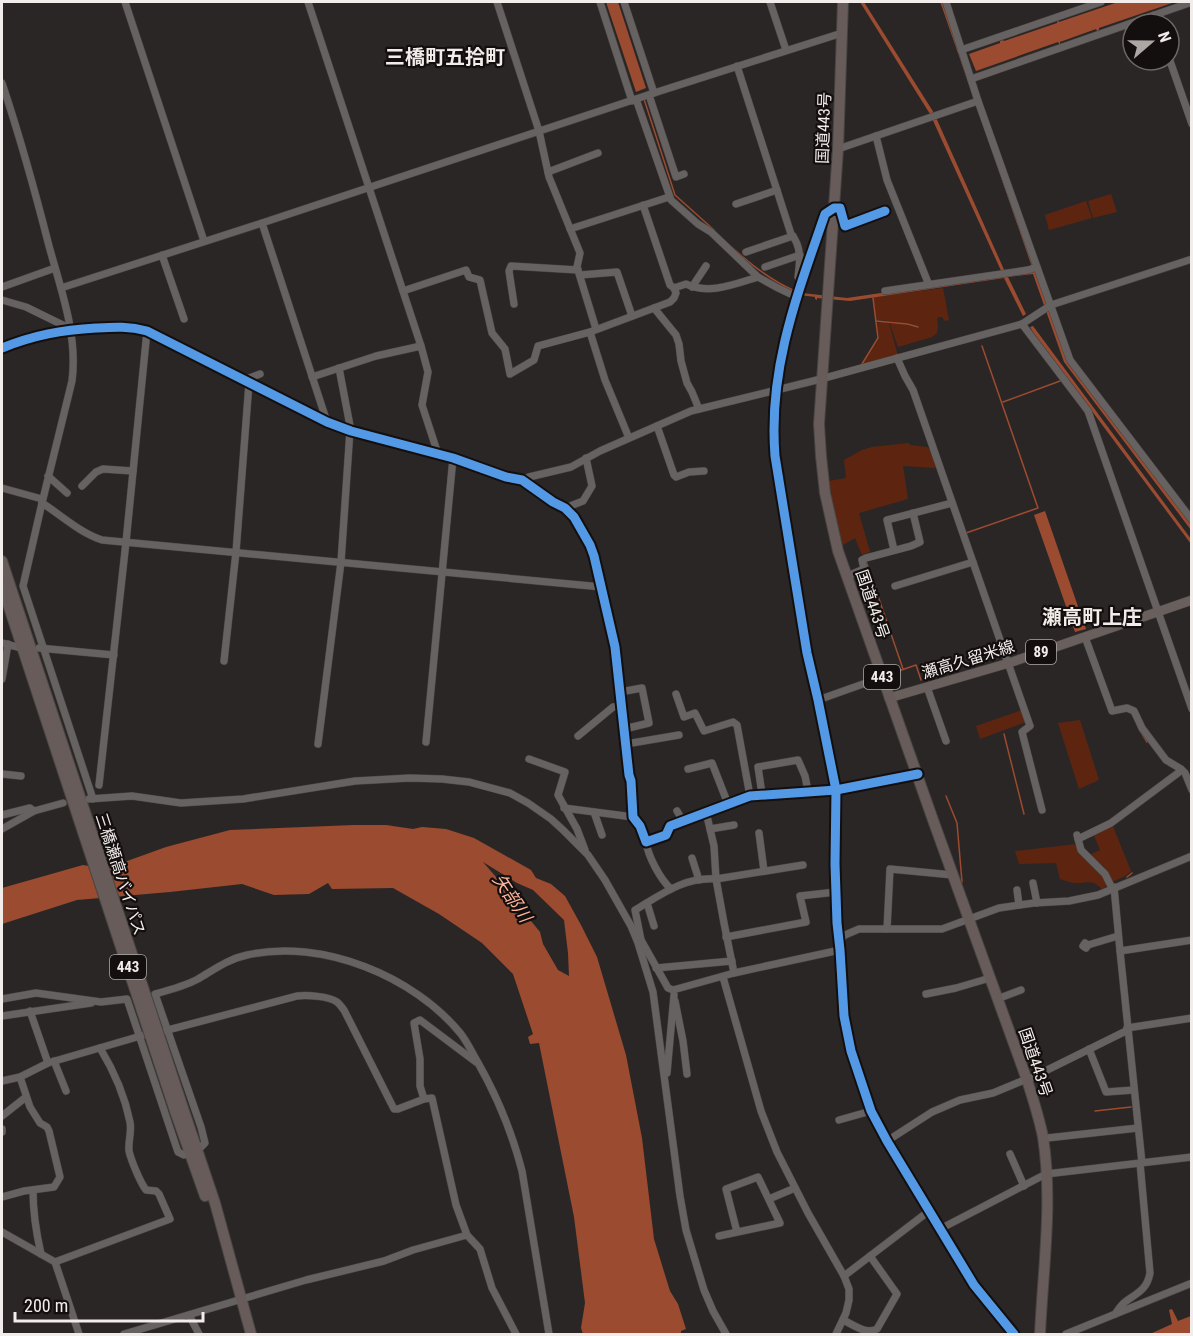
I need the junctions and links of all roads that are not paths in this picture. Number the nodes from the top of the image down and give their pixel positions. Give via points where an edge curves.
1 (125, 2) edge
2 (308, 2) edge
3 (497, 2) edge
4 (600, 2) edge
5 (624, 2) edge
6 (770, 2) edge
7 (843, 2) edge
8 (946, 2) edge
9 (1101, 2) edge
10 (1191, 2) edge
11 (1163, 12) edge
12 (1121, 26) edge
13 (842, 33) junction
14 (786, 50) junction
15 (962, 50) junction
16 (736, 66) junction
17 (1174, 72) edge
18 (971, 78) junction
19 (2, 83) edge
20 (652, 94) junction
21 (634, 100) junction
22 (978, 100) junction
23 (1191, 124) edge
24 (539, 131) junction
25 (876, 136) junction
26 (838, 149) junction
27 (598, 153) dead end
28 (548, 172) junction
29 (684, 174) dead end
30 (369, 187) junction
31 (777, 190) junction
32 (669, 196) junction
33 (736, 204) dead end
34 (643, 205) junction
35 (834, 208) junction
36 (885, 211) dead end
37 (262, 223) junction
38 (570, 229) junction
39 (793, 236) junction
40 (204, 241) junction
41 (746, 252) dead end
42 (162, 255) junction
43 (800, 255) junction
44 (1191, 259) edge
45 (706, 266) dead end
46 (765, 267) dead end
47 (1037, 267) junction
48 (55, 268) junction
49 (579, 273) junction
50 (758, 276) junction
51 (802, 281) junction
52 (929, 285) junction
53 (2, 287) edge
54 (692, 287) junction
55 (61, 288) junction
56 (675, 288) junction
57 (403, 291) junction
58 (885, 291) dead end
59 (797, 297) junction
60 (2, 300) edge
61 (514, 304) dead end
62 (1051, 305) junction
63 (654, 308) junction
64 (632, 316) junction
65 (184, 319) dead end
66 (1022, 324) junction
67 (71, 329) junction
68 (593, 330) junction
69 (147, 331) junction
70 (420, 346) junction
71 (2, 348) edge
72 (897, 358) junction
73 (339, 368) junction
74 (260, 374) dead end
75 (312, 377) junction
76 (821, 379) junction
77 (246, 382) junction
78 (777, 390) junction
79 (699, 409) junction
80 (327, 422) junction
81 (657, 426) junction
82 (351, 430) junction
83 (629, 438) junction
84 (438, 454) junction
85 (453, 458) junction
86 (586, 458) junction
87 (133, 471) junction
88 (704, 471) dead end
89 (48, 476) junction
90 (522, 480) junction
91 (82, 486) dead end
92 (2, 488) edge
93 (67, 493) dead end
94 (42, 501) junction
95 (952, 503) junction
96 (565, 508) junction
97 (913, 513) junction
98 (1191, 520) edge
99 (126, 542) junction
100 (894, 550) junction
101 (236, 552) junction
102 (2, 561) edge
103 (341, 562) junction
104 (973, 562) junction
105 (443, 572) junction
106 (850, 575) dead end
107 (2, 586) edge
108 (895, 586) dead end
109 (602, 587) junction
110 (1191, 600) edge
111 (1158, 611) junction
112 (1085, 637) junction
113 (5, 643) edge
114 (32, 648) junction
115 (114, 655) junction
116 (224, 661) dead end
117 (1009, 663) junction
118 (2, 679) edge
119 (863, 684) dead end
120 (927, 687) junction
121 (620, 692) junction
122 (676, 694) dead end
123 (889, 698) junction
124 (818, 700) junction
125 (622, 706) junction
126 (1191, 709) edge
127 (624, 729) junction
128 (679, 735) dead end
129 (578, 736) dead end
130 (946, 741) dead end
131 (426, 742) dead end
132 (318, 744) dead end
133 (626, 744) junction
134 (529, 759) dead end
135 (688, 769) dead end
136 (1178, 773) dead end
137 (2, 774) edge
138 (918, 774) junction
139 (21, 776) dead end
140 (99, 784) dead end
141 (836, 790) junction
142 (1191, 790) edge
143 (808, 791) junction
144 (762, 794) junction
145 (750, 796) junction
146 (63, 803) dead end
147 (728, 804) junction
148 (564, 808) junction
149 (1042, 810) dead end
150 (34, 811) junction
151 (677, 811) dead end
152 (594, 812) junction
153 (706, 812) junction
154 (2, 815) edge
155 (633, 817) junction
156 (683, 821) junction
157 (734, 825) dead end
158 (2, 829) edge
159 (710, 829) junction
160 (759, 833) dead end
161 (602, 835) dead end
162 (646, 842) junction
163 (588, 855) junction
164 (1191, 856) edge
165 (692, 858) dead end
166 (803, 865) dead end
167 (764, 871) junction
168 (953, 875) junction
169 (716, 879) junction
170 (699, 880) junction
171 (1033, 883) dead end
172 (1113, 888) junction
173 (671, 889) junction
174 (1017, 890) dead end
175 (836, 892) junction
176 (647, 903) junction
177 (1037, 903) junction
178 (1019, 905) junction
179 (969, 920) junction
180 (654, 926) dead end
181 (887, 929) junction
182 (1118, 936) junction
183 (726, 937) junction
184 (840, 940) junction
185 (1191, 940) edge
186 (639, 941) junction
187 (1088, 945) dead end
188 (840, 950) junction
189 (1120, 951) junction
190 (732, 961) junction
191 (656, 968) junction
192 (734, 973) junction
193 (723, 977) junction
194 (990, 978) junction
195 (1021, 990) dead end
196 (674, 993) junction
197 (155, 994) junction
198 (926, 994) dead end
199 (2, 999) edge
200 (127, 999) junction
201 (997, 999) junction
202 (101, 1002) junction
203 (30, 1011) junction
204 (2, 1016) edge
205 (1191, 1018) edge
206 (1128, 1029) junction
207 (168, 1030) junction
208 (140, 1036) junction
209 (100, 1048) junction
210 (1089, 1049) junction
211 (51, 1062) junction
212 (478, 1063) junction
213 (687, 1074) dead end
214 (20, 1077) junction
215 (1024, 1080) junction
216 (2, 1081) edge
217 (665, 1083) junction
218 (1134, 1090) junction
219 (66, 1091) dead end
220 (26, 1097) junction
221 (424, 1099) junction
222 (871, 1110) junction
223 (2, 1116) edge
224 (839, 1120) dead end
225 (1138, 1128) junction
226 (1047, 1138) dead end
227 (887, 1141) junction
228 (193, 1152) junction
229 (1010, 1154) dead end
230 (1191, 1157) edge
231 (1141, 1163) junction
232 (1046, 1174) junction
233 (1024, 1186) junction
234 (795, 1188) junction
235 (33, 1190) junction
236 (2, 1197) edge
237 (769, 1199) junction
238 (929, 1211) junction
239 (940, 1229) junction
240 (2, 1232) edge
241 (737, 1232) junction
242 (467, 1234) junction
243 (719, 1236) dead end
244 (41, 1254) junction
245 (870, 1256) junction
246 (55, 1262) junction
247 (844, 1276) junction
248 (1191, 1283) edge
249 (238, 1301) junction
250 (1115, 1314) junction
251 (189, 1315) junction
252 (843, 1320) junction
253 (79, 1335) edge
254 (124, 1335) edge
255 (199, 1335) edge
256 (244, 1335) edge
257 (251, 1335) edge
258 (516, 1335) edge
259 (549, 1335) edge
260 (726, 1335) edge
261 (836, 1335) edge
262 (1014, 1335) edge
263 (1040, 1335) edge
264 (1066, 1335) edge

1 - 40 street
2 - 30 street
3 - 24 street
4 - 21 street
5 - 20 street
6 - 14 street
7 - 13 highway, 国道443号 / 443
8 - 15 street
9 - 15 street
10 - 11 street
12 - 18 street
13 - 14 street
13 - 26 highway, 国道443号 / 443
14 - 16 street
15 - 18 street
16 - 20 street
16 - 31 street
17 - 23 street
18 - 22 street
19 - 48 street
20 - 21 street
20 - 29 street via 676,177
21 - 24 street
21 - 32 street
22 - 25 street
22 - 47 street
24 - 28 street
24 - 30 street
25 - 26 street
25 - 52 street via 887,180
26 - 35 highway, 国道443号 / 443
27 - 28 street
28 - 38 street
30 - 37 street
30 - 57 street
31 - 33 street
31 - 39 street
32 - 34 street
32 - 50 street
34 - 38 street
34 - 56 street via 670,285
35 - 36 street via 840,208 845,226
35 - 51 street via 825,214
35 - 76 highway, 国道443号 / 443
37 - 40 street
37 - 75 street
38 - 49 street via 580,253
39 - 41 street
39 - 43 street
40 - 42 street
42 - 55 street
42 - 65 street
43 - 46 street
43 - 51 street via 798,277
44 - 62 street
45 - 54 street
47 - 52 street
47 - 62 street
48 - 53 street
48 - 55 street
49 - 61 street via 511,266
49 - 64 street via 617,272
49 - 68 street
50 - 54 street via 723,288
50 - 59 street
51 - 59 street
52 - 58 street
54 - 56 street via 686,284
55 - 67 street
56 - 63 street via 670,302
57 - 68 street via 466,270 469,277 480,280 492,333 505,349 510,374 534,360 538,346
57 - 70 street
59 - 78 street
60 - 67 street
62 - 66 street
62 - 98 street via 1070,360
63 - 64 street
63 - 79 street via 676,335 687,383
64 - 68 street
66 - 72 street
66 - 111 street via 1088,411
67 - 69 street via 118,327
67 - 71 street
67 - 89 street via 72,381
68 - 83 street via 605,380
69 - 77 street
69 - 87 street
70 - 73 street
70 - 84 street via 428,372 423,405
72 - 76 street
72 - 95 street via 913,390
73 - 75 street
73 - 82 street
74 - 77 street
75 - 80 street
76 - 78 street
76 - 123 highway, 国道443号 / 443 via 819,424 825,493 838,551
77 - 80 street
77 - 101 street
78 - 79 street
78 - 124 street via 775,456
79 - 81 street
80 - 82 street
81 - 83 street
81 - 88 street via 676,477
82 - 84 street
82 - 103 street
83 - 86 street
84 - 85 street
85 - 90 street
85 - 105 street
86 - 90 street via 571,467
86 - 96 street via 592,486 583,501
87 - 91 street via 103,469
87 - 99 street
89 - 93 street
89 - 94 street
90 - 96 street
92 - 94 street
94 - 99 street via 94,537
94 - 114 street via 23,586
95 - 97 street
95 - 104 street
96 - 109 street via 590,545
97 - 100 street via 920,542
97 - 100 street via 887,520
99 - 101 street
99 - 115 street
100 - 106 street via 862,560 864,569
101 - 103 street
101 - 116 street
102 - 114 highway, 三橋瀬高バイパス / 443
103 - 105 street
103 - 132 street
104 - 108 street
104 - 117 street
105 - 109 street
105 - 131 street
107 - 114 highway, 三橋瀬高バイパス / 443
109 - 121 street
110 - 111 main road, 瀬高久留米線 / 89
111 - 112 main road, 瀬高久留米線 / 89
111 - 126 street
112 - 117 main road, 瀬高久留米線 / 89
112 - 142 street via 1112,711 1134,711 1142,729 1166,760 1185,772
113 - 114 street
113 - 118 street
114 - 115 street
114 - 163 street via 91,799 132,796 181,803 243,799 355,781 460,781 520,798 564,830
114 - 228 highway, 三橋瀬高バイパス / 443, bridge via 84,822
115 - 140 street
117 - 120 main road, 瀬高久留米線 / 89
117 - 149 street via 1030,726 1022,732
119 - 124 street
120 - 123 main road, 瀬高久留米線 / 89
120 - 130 street
121 - 125 street
121 - 127 street via 642,688 650,723
122 - 145 street via 684,717 695,713 704,731 733,722 737,725
123 - 138 highway, 国道443号 / 443
124 - 141 street
125 - 127 street
125 - 129 street via 613,707
127 - 133 street
128 - 133 street
133 - 155 street
134 - 148 street via 565,772 558,795
135 - 147 street via 712,763
136 - 172 street via 1111,823 1078,837 1081,850
137 - 139 street
138 - 141 street
138 - 168 highway, 国道443号 / 443
141 - 143 street
141 - 175 street
143 - 144 street
143 - 144 street via 798,760 758,767
144 - 145 street
145 - 147 street
146 - 150 street
147 - 153 street
148 - 152 street
148 - 163 street
150 - 154 street via 30,808
150 - 158 street
151 - 156 street
152 - 155 street
152 - 161 street
153 - 156 street
153 - 159 street
155 - 162 street
156 - 162 street via 670,826 666,835
157 - 159 street
159 - 169 street
160 - 167 street
162 - 173 street via 664,883
163 - 186 street
164 - 172 street
165 - 170 street
166 - 167 street
167 - 169 street
168 - 179 highway, 国道443号 / 443
168 - 181 street via 890,869
169 - 170 street
169 - 183 street
170 - 173 street
171 - 177 street
172 - 177 street via 1083,899
172 - 182 street
173 - 176 street
174 - 178 street
175 - 183 street via 800,896 806,922
175 - 184 street
176 - 180 street
176 - 186 street via 635,910
177 - 178 street
178 - 179 street
179 - 181 street via 942,929
179 - 194 highway, 国道443号 / 443
181 - 184 street via 859,929
182 - 187 street
182 - 189 street
183 - 190 street
184 - 188 street
185 - 189 street
186 - 191 street
186 - 217 street via 653,992
188 - 192 street
188 - 222 street via 846,1028
189 - 206 street
190 - 191 street
190 - 192 street
191 - 196 street
192 - 193 street
193 - 196 street
193 - 234 street via 761,1111
194 - 198 street
194 - 201 highway, 国道443号 / 443
195 - 201 street
196 - 213 street
196 - 217 street
197 - 200 street
197 - 207 street
197 - 212 street via 182,987 248,954 292,951 334,957 396,980 418,995 452,1024
199 - 202 street via 36,993
200 - 202 street
200 - 208 street
201 - 215 highway, 国道443号 / 443
202 - 203 street
203 - 204 street
203 - 211 street
205 - 206 street
206 - 210 street
206 - 218 street
207 - 208 street
207 - 221 street via 297,996 331,999 344,1010 394,1108
207 - 228 street via 205,1143
208 - 209 street
208 - 228 street via 178,1152
209 - 211 street
209 - 246 street via 126,1105 131,1126 129,1151 142,1185 159,1194 170,1219
210 - 215 street
210 - 218 street via 1106,1092
211 - 214 street
211 - 219 street
212 - 221 street via 420,1020 414,1023
212 - 259 street via 516,1148
214 - 216 street
214 - 220 street
215 - 227 street via 932,1112
215 - 232 highway, 国道443号 / 443 via 1039,1117
217 - 260 street via 686,1230 704,1290
218 - 225 street
220 - 223 street
220 - 235 street via 49,1131 60,1177 54,1187
221 - 242 street via 432,1098 456,1205
222 - 224 street
222 - 227 street
225 - 226 street
225 - 231 street
227 - 238 street
228 - 249 highway, 三橋瀬高バイパス / 443
229 - 233 street
230 - 231 street
231 - 232 street
231 - 250 street via 1149,1280
232 - 233 street
232 - 263 highway, 国道443号 / 443
233 - 239 street
234 - 237 street
234 - 247 street
235 - 236 street
235 - 244 street via 35,1232
237 - 241 street via 780,1222
237 - 241 street via 758,1177 726,1189
238 - 239 street
238 - 245 street
239 - 262 street via 974,1285
240 - 244 street
241 - 243 street
242 - 249 street
242 - 258 street via 480,1249 492,1288
244 - 246 street
245 - 247 street
245 - 252 street via 897,1294 872,1332
246 - 253 street
247 - 252 street via 849,1300
248 - 250 street
249 - 251 street
249 - 256 highway, 三橋瀬高バイパス / 443
249 - 257 highway, 三橋瀬高バイパス / 443
250 - 264 street
251 - 254 street
251 - 255 street
252 - 261 street

